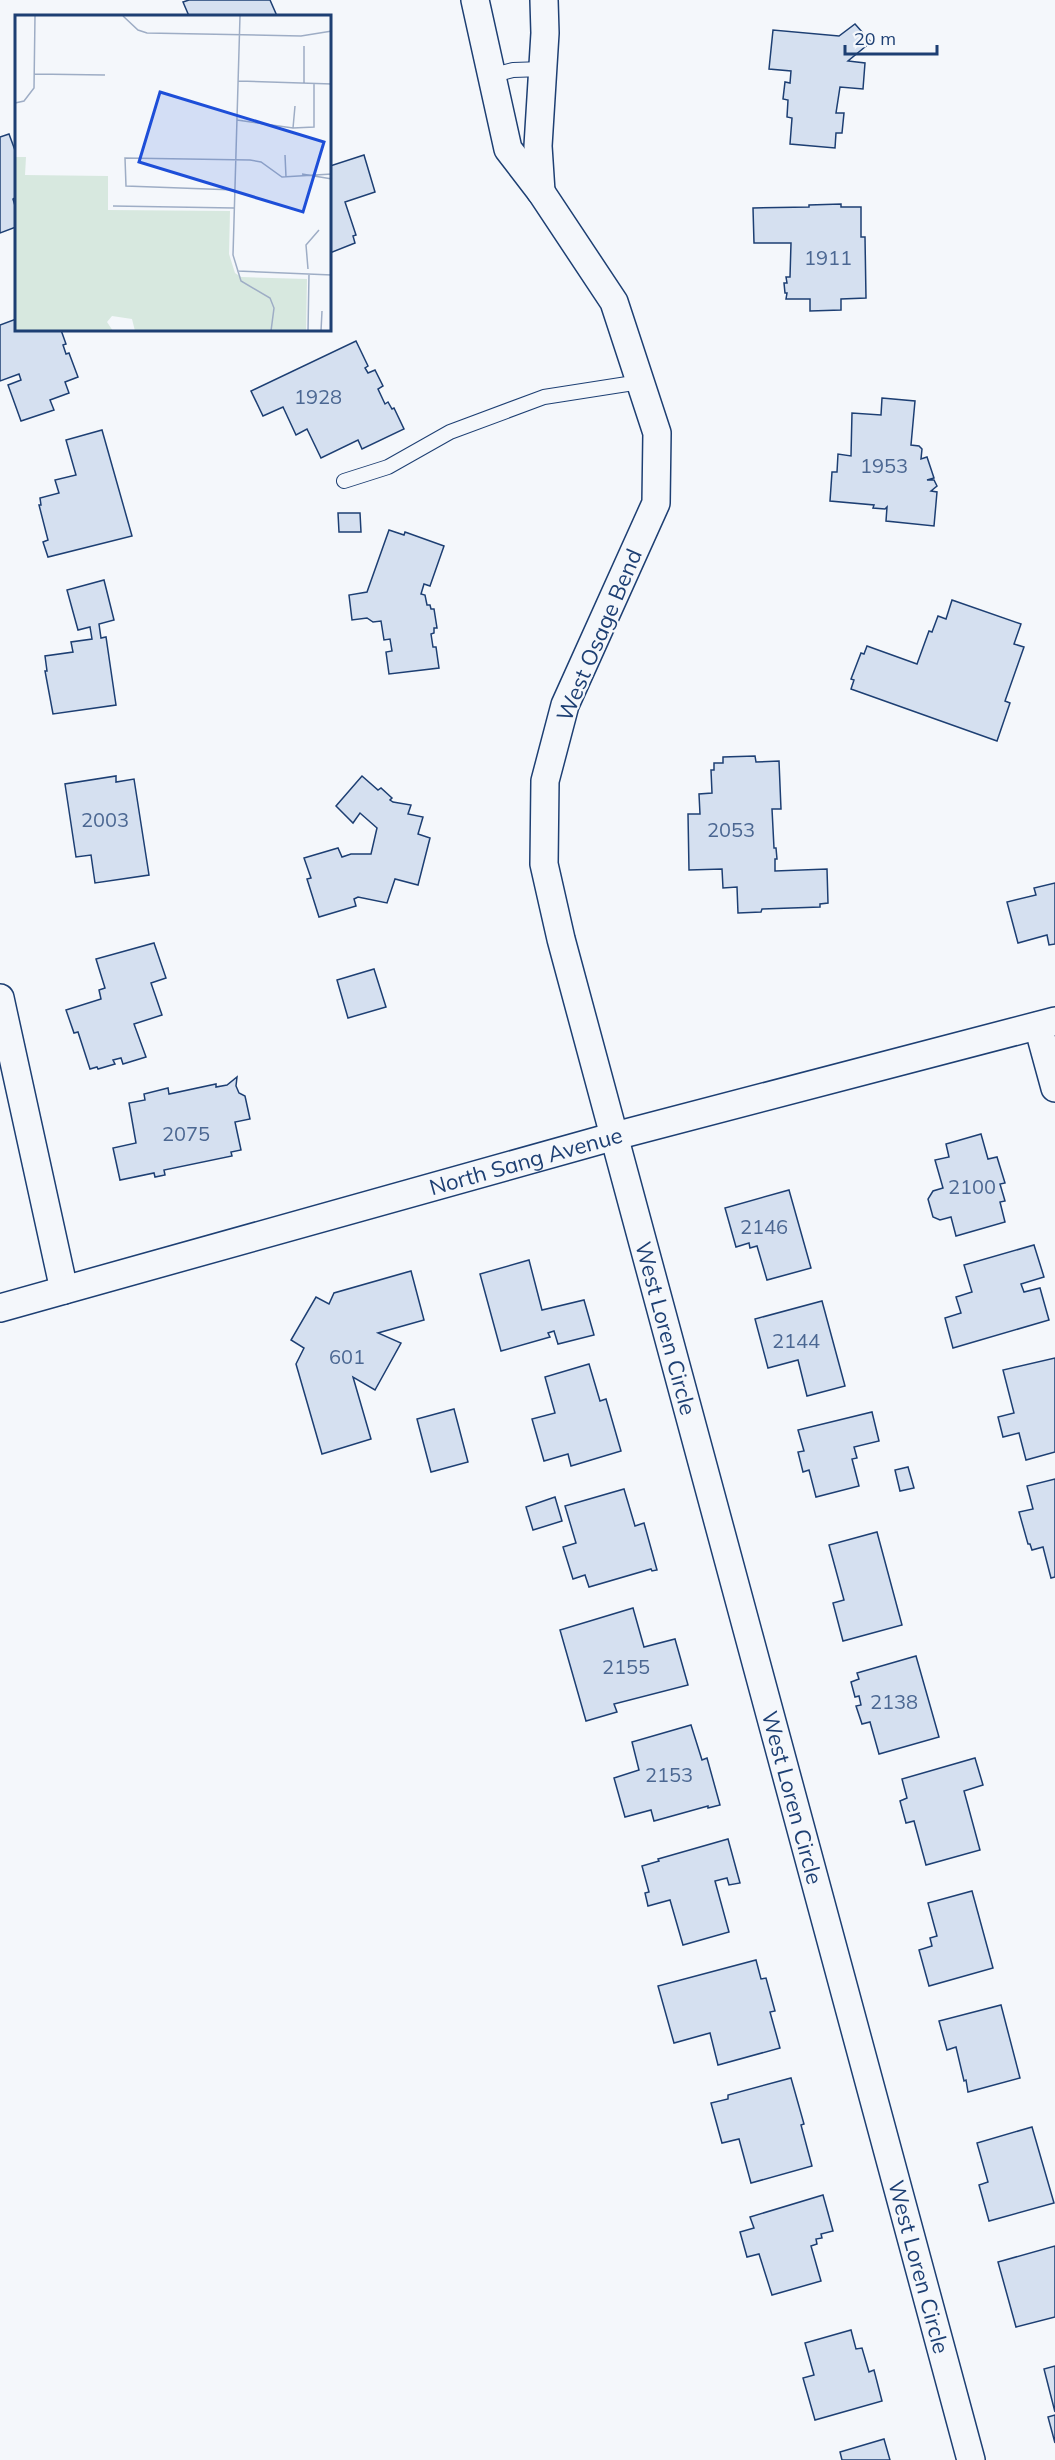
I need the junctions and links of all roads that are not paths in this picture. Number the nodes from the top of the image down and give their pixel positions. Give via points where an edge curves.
1 (475, 0) edge
2 (544, 0) edge
3 (543, 69) junction
4 (490, 76) junction
5 (541, 192) junction
6 (640, 382) junction
7 (344, 481) dead end
8 (0, 998) edge
9 (1047, 1024) edge
10 (1055, 1088) edge
11 (615, 1136) junction
12 (64, 1290) junction
13 (0, 1308) edge
14 (971, 2460) edge

1 - 4 street, West Osage Bend
2 - 3 street, West Osage Bend
3 - 4 lane
3 - 5 street, West Osage Bend via 538,146
4 - 5 street, West Osage Bend via 508,149
5 - 6 street, West Osage Bend via 614,302
6 - 7 lane via 544,397 450,432 388,467
6 - 11 street, West Osage Bend via 657,433 657,503 565,705 545,781 544,864
8 - 12 street
9 - 10 street
9 - 11 street, North Sang Avenue
11 - 12 street, North Sang Avenue
11 - 14 street, West Loren Circle
12 - 13 street, North Sang Avenue

